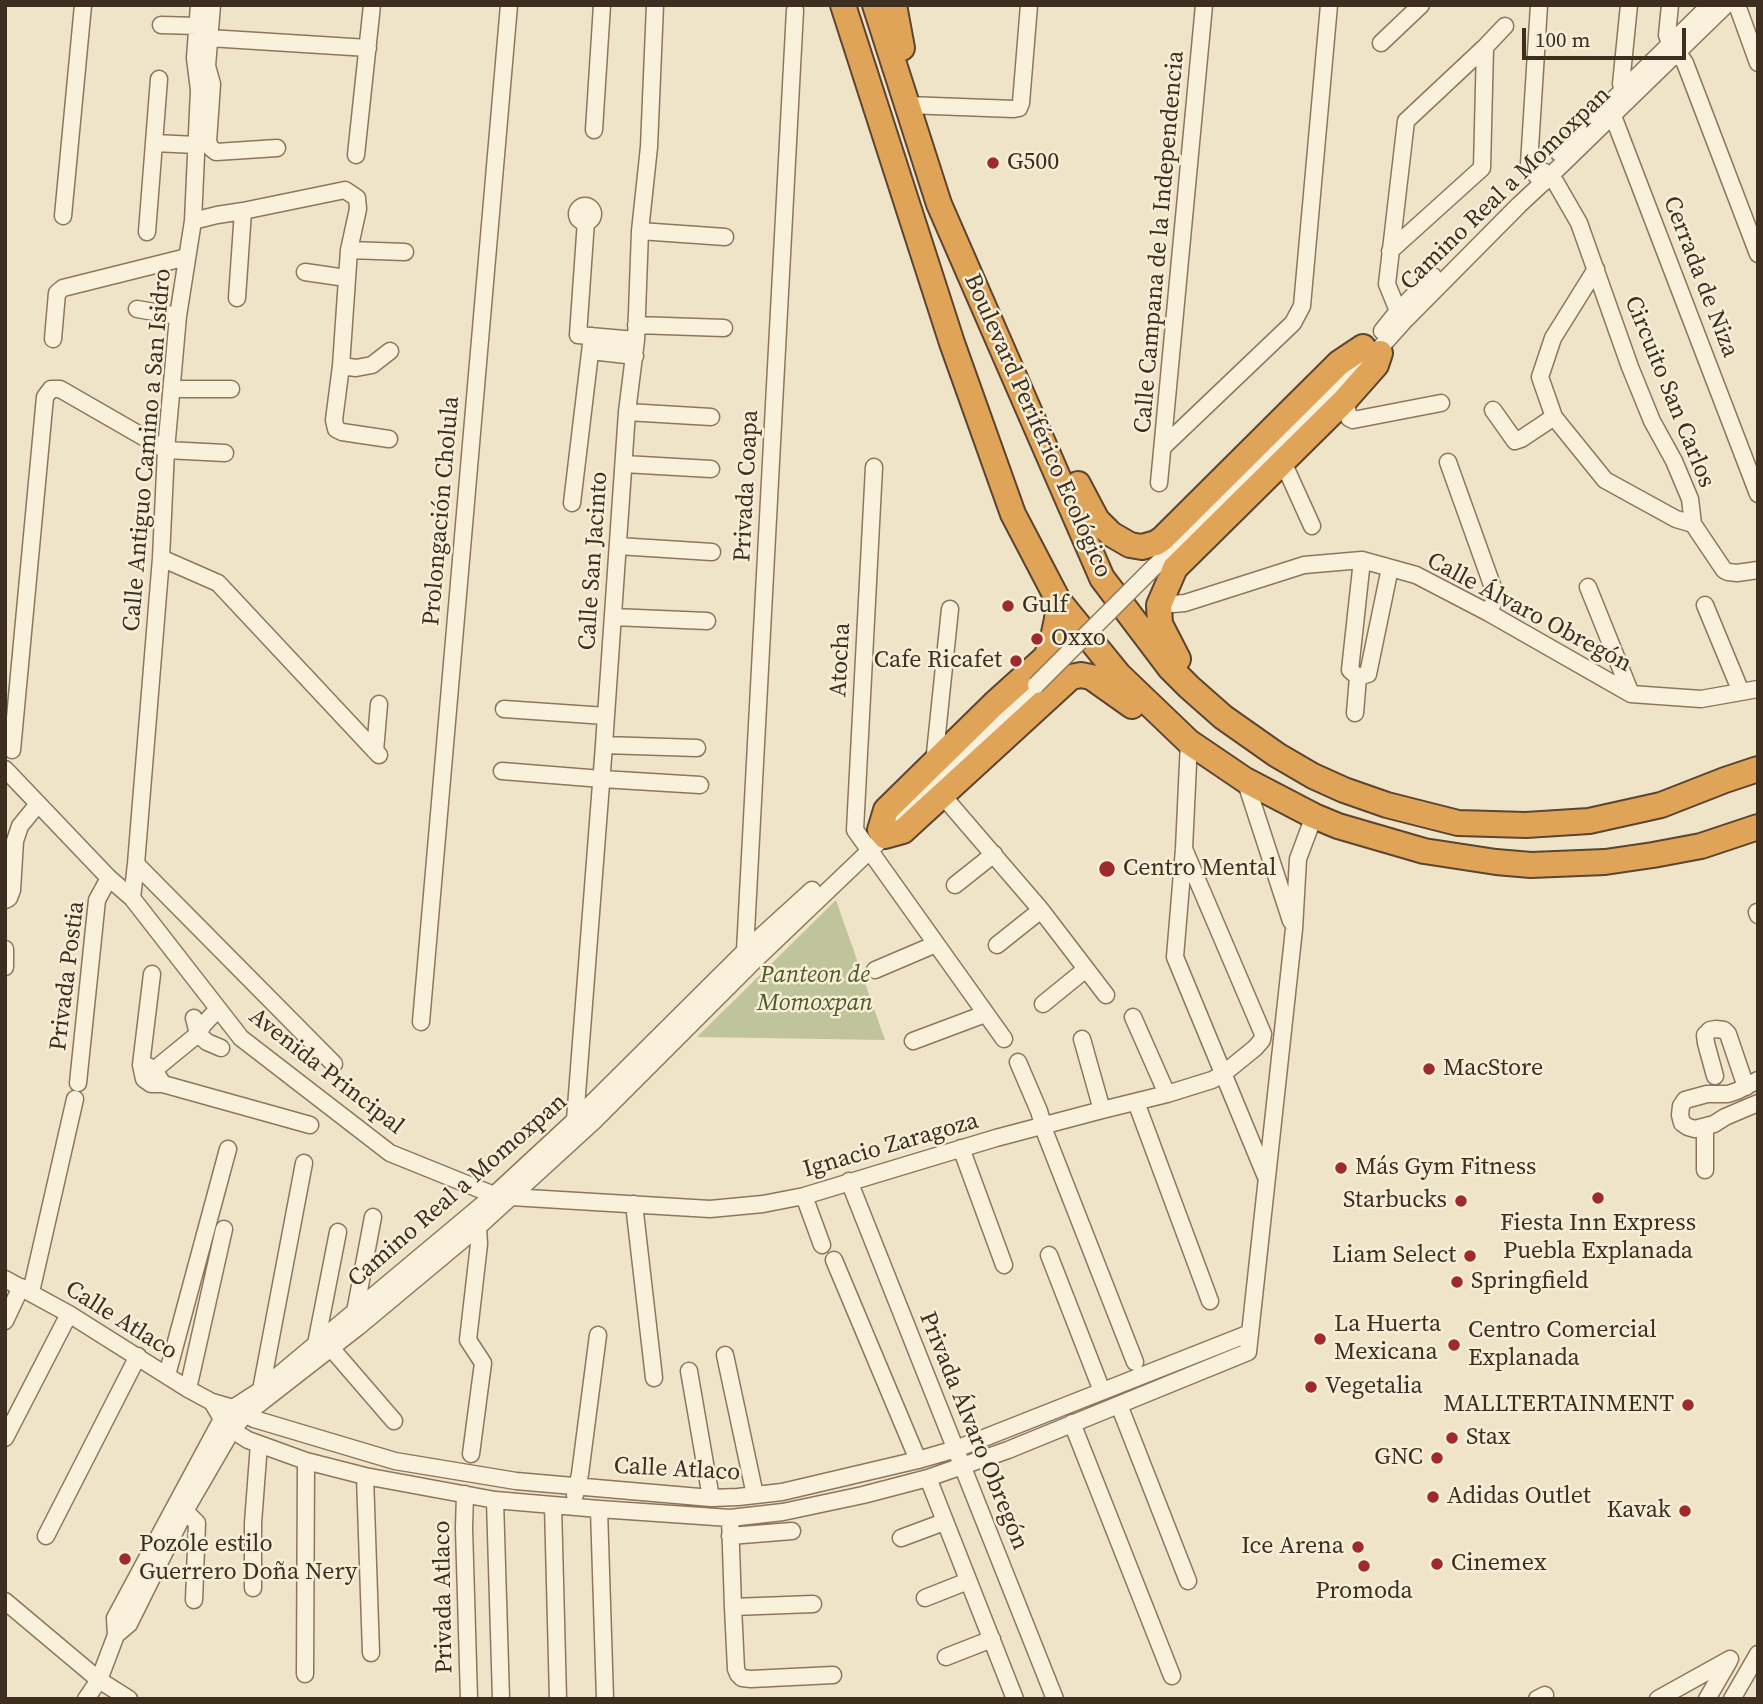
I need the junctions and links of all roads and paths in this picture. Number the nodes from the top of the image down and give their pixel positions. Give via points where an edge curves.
1 (83, 5) edge
2 (199, 5) edge
3 (212, 5) edge
4 (372, 5) edge
5 (509, 5) edge
6 (602, 5) edge
7 (655, 5) edge
8 (830, 5) edge
9 (843, 5) edge
10 (874, 5) edge
11 (894, 5) edge
12 (1029, 5) edge
13 (1204, 5) edge
14 (1329, 5) edge
15 (1421, 5) edge
16 (1539, 5) edge
17 (1629, 5) edge
18 (1670, 5) edge
19 (1710, 5) edge
20 (1726, 5) edge
21 (1737, 5) edge
22 (795, 10) dead end
23 (161, 25) dead end
24 (198, 26) junction
25 (1505, 26) dead end
26 (209, 38) junction
27 (1381, 43) dead end
28 (1485, 47) junction
29 (368, 48) junction
30 (1674, 49) junction
31 (1758, 63) edge
32 (159, 79) dead end
33 (899, 80) junction
34 (1624, 90) junction
35 (907, 105) junction
36 (1613, 116) junction
37 (594, 130) dead end
38 (154, 143) junction
39 (204, 147) junction
40 (277, 148) dead end
41 (891, 153) junction
42 (356, 155) dead end
43 (1543, 176) junction
44 (939, 204) junction
45 (243, 211) junction
46 (63, 216) dead end
47 (586, 221) dead end
48 (193, 222) junction
49 (640, 231) junction
50 (147, 232) dead end
51 (725, 237) dead end
52 (349, 250) junction
53 (1390, 251) junction
54 (405, 252) dead end
55 (1758, 254) edge
56 (187, 257) junction
57 (1596, 269) junction
58 (305, 272) dead end
59 (346, 278) junction
60 (237, 298) dead end
61 (137, 309) dead end
62 (1399, 309) junction
63 (178, 316) junction
64 (724, 328) dead end
65 (53, 339) dead end
66 (636, 340) junction
67 (592, 343) junction
68 (1374, 347) junction
69 (390, 351) dead end
70 (341, 366) junction
71 (172, 389) junction
72 (231, 389) dead end
73 (1441, 403) dead end
74 (1346, 405) junction
75 (1493, 410) dead end
76 (627, 412) junction
77 (711, 417) dead end
78 (1554, 417) junction
79 (389, 439) dead end
80 (1164, 446) junction
81 (166, 450) junction
82 (225, 453) dead end
83 (1283, 462) junction
84 (1448, 462) dead end
85 (624, 464) junction
86 (874, 467) dead end
87 (711, 469) dead end
88 (1159, 483) dead end
89 (1758, 494) edge
90 (572, 503) dead end
91 (1693, 524) junction
92 (1312, 526) dead end
93 (618, 546) junction
94 (712, 552) dead end
95 (161, 558) junction
96 (1362, 560) junction
97 (1390, 568) junction
98 (1758, 569) edge
99 (1588, 587) dead end
100 (1058, 600) junction
101 (1160, 605) junction
102 (1705, 605) dead end
103 (950, 609) dead end
104 (1489, 613) junction
105 (613, 617) junction
106 (707, 621) dead end
107 (1358, 677) junction
108 (1750, 690) edge
109 (1632, 694) junction
110 (379, 704) dead end
111 (504, 709) dead end
112 (1355, 713) dead end
113 (607, 716) junction
114 (1223, 717) junction
115 (1189, 742) junction
116 (604, 745) junction
117 (697, 748) dead end
118 (12, 750) dead end
119 (934, 763) junction
120 (5, 769) edge
121 (1758, 769) edge
122 (502, 771) dead end
123 (602, 779) junction
124 (1245, 780) junction
125 (700, 785) dead end
126 (943, 796) junction
127 (38, 804) junction
128 (1314, 816) junction
129 (1758, 827) edge
130 (878, 837) junction
131 (1184, 849) junction
132 (994, 854) junction
133 (136, 864) junction
134 (109, 878) junction
135 (955, 885) dead end
136 (132, 898) junction
137 (5, 900) edge
138 (1041, 910) junction
139 (1294, 929) junction
140 (936, 944) junction
141 (997, 945) dead end
142 (5, 949) edge
143 (748, 957) junction
144 (5, 967) edge
145 (1086, 969) junction
146 (875, 970) dead end
147 (152, 974) dead end
148 (1106, 995) dead end
149 (1043, 1004) dead end
150 (218, 1009) junction
151 (985, 1014) junction
152 (1133, 1017) dead end
153 (421, 1022) dead end
154 (198, 1026) junction
155 (1004, 1039) dead end
156 (1082, 1039) dead end
157 (913, 1041) dead end
158 (221, 1048) dead end
159 (1018, 1062) dead end
160 (334, 1063) dead end
161 (153, 1073) junction
162 (1223, 1074) junction
163 (1715, 1076) dead end
164 (1752, 1084) edge
165 (1167, 1094) junction
166 (1136, 1102) junction
167 (1758, 1103) edge
168 (1102, 1110) junction
169 (575, 1120) junction
170 (310, 1125) dead end
171 (1042, 1125) junction
172 (1705, 1128) junction
173 (228, 1149) dead end
174 (961, 1149) junction
175 (304, 1163) dead end
176 (1705, 1170) dead end
177 (1267, 1179) junction
178 (849, 1181) junction
179 (494, 1195) junction
180 (804, 1196) junction
181 (511, 1197) junction
182 (634, 1204) junction
183 (373, 1217) dead end
184 (478, 1227) junction
185 (224, 1229) dead end
186 (338, 1232) dead end
187 (822, 1245) dead end
188 (1049, 1255) dead end
189 (834, 1260) dead end
190 (1004, 1265) dead end
191 (5, 1279) edge
192 (26, 1290) junction
193 (1210, 1301) dead end
194 (69, 1314) junction
195 (354, 1318) junction
196 (5, 1321) edge
197 (1250, 1333) junction
198 (598, 1335) dead end
199 (324, 1346) junction
200 (725, 1355) dead end
201 (138, 1356) junction
202 (1135, 1362) dead end
203 (689, 1371) dead end
204 (167, 1375) junction
205 (654, 1378) dead end
206 (1126, 1382) junction
207 (188, 1389) junction
208 (261, 1390) junction
209 (1102, 1391) junction
210 (1126, 1403) junction
211 (233, 1418) junction
212 (394, 1421) dead end
213 (1073, 1423) junction
214 (5, 1438) edge
215 (259, 1444) junction
216 (956, 1449) junction
217 (471, 1454) dead end
218 (918, 1460) junction
219 (306, 1461) junction
220 (395, 1461) junction
221 (963, 1467) junction
222 (365, 1476) junction
223 (928, 1478) junction
224 (393, 1480) junction
225 (578, 1487) junction
226 (782, 1492) junction
227 (465, 1494) junction
228 (755, 1495) junction
229 (711, 1498) junction
230 (495, 1500) junction
231 (553, 1505) junction
232 (572, 1506) junction
233 (599, 1509) junction
234 (185, 1511) junction
235 (783, 1512) junction
236 (730, 1518) junction
237 (944, 1522) junction
238 (792, 1531) dead end
239 (46, 1536) dead end
240 (730, 1536) junction
241 (901, 1538) dead end
242 (968, 1581) junction
243 (1188, 1581) dead end
244 (254, 1588) dead end
245 (925, 1598) dead end
246 (194, 1600) dead end
247 (5, 1601) edge
248 (813, 1604) dead end
249 (733, 1607) junction
250 (116, 1635) junction
251 (992, 1639) junction
252 (370, 1653) dead end
253 (1758, 1654) edge
254 (946, 1657) dead end
255 (305, 1674) dead end
256 (833, 1675) dead end
257 (1172, 1676) dead end
258 (99, 1681) junction
259 (1012, 1698) edge
260 (86, 1699) edge
261 (129, 1699) edge
262 (469, 1699) edge
263 (501, 1699) edge
264 (558, 1699) edge
265 (605, 1699) edge
266 (1055, 1699) edge
267 (1658, 1699) edge
268 (1707, 1699) edge
269 (1732, 1699) edge

1 - 46 street
2 - 24 street, Calle Antiguo Camino a San Isidro
3 - 26 street
4 - 29 street
5 - 153 street, Prolongación Cholula
6 - 37 street
7 - 49 street, Calle San Jacinto
8 - 41 highway, Boulevard Periférico Ecológico via 872,121
9 - 41 highway, Boulevard Periférico Ecológico
10 - 33 highway, Boulevard Periférico Ecológico
11 - 33 highway, Boulevard Periférico Ecológico via 902,47
12 - 35 street via 1019,108
13 - 80 street, Calle Campana de la Independencia
14 - 80 street via 1302,306 1293,323
15 - 27 street
16 - 43 street via 1528,164
17 - 34 street
18 - 30 street via 1667,35
19 - 30 street, Camino Real a Momoxpan
20 - 30 street, Camino Real a Momoxpan
21 - 31 street
22 - 143 street, Privada Coapa
23 - 24 street
24 - 39 street, Calle Antiguo Camino a San Isidro via 195,58
25 - 28 street
26 - 29 street
26 - 39 street via 207,66 212,84
28 - 53 street via 1406,121
28 - 53 street via 1482,169
29 - 42 street
30 - 34 street, Camino Real a Momoxpan
30 - 36 street, Camino Real a Momoxpan
30 - 55 street via 1685,63
32 - 38 street
33 - 35 highway, Boulevard Periférico Ecológico
34 - 43 street, Camino Real a Momoxpan
35 - 44 highway, Boulevard Periférico Ecológico
36 - 43 street, Camino Real a Momoxpan
36 - 89 street, Cerrada de Niza
38 - 39 street
38 - 50 street
39 - 40 street via 216,152
39 - 48 street, Calle Antiguo Camino a San Isidro
41 - 100 highway, Boulevard Periférico Ecológico via 1013,514
43 - 57 street, Circuito San Carlos via 1556,183 1579,223
43 - 62 street, Camino Real a Momoxpan via 1519,205
44 - 68 highway via 960,228 984,271 1031,389 1092,513 1111,534 1130,545 1142,547 1162,539 1339,363
44 - 114 highway, Boulevard Periférico Ecológico via 1102,578 1170,668
45 - 48 street
45 - 52 street via 345,190 357,198 358,209
45 - 60 street
47 - 67 street via 578,335
48 - 56 street, Calle Antiguo Camino a San Isidro
49 - 51 street
49 - 66 street, Calle San Jacinto
52 - 54 street
52 - 59 street
53 - 62 street via 1387,284
56 - 63 street, Calle Antiguo Camino a San Isidro
56 - 65 street via 63,288 57,293
57 - 78 street, Circuito San Carlos via 1553,338 1540,377
57 - 91 street, Circuito San Carlos via 1634,378 1690,499
58 - 59 street
59 - 70 street
61 - 63 street
62 - 68 street, Camino Real a Momoxpan
63 - 71 street, Calle Antiguo Camino a San Isidro
64 - 66 street
66 - 67 street
66 - 76 street, Calle San Jacinto
67 - 90 street
68 - 74 highway via 1376,365
68 - 130 street, Camino Real a Momoxpan, bridge via 1375,358 1368,358 1349,374
69 - 70 street via 372,365
70 - 79 street via 336,429
71 - 72 street
71 - 81 street, Calle Antiguo Camino a San Isidro
73 - 74 street via 1353,420
74 - 83 highway
75 - 78 street via 1515,441
76 - 77 street
76 - 85 street, Calle San Jacinto
78 - 91 street, Circuito San Carlos via 1605,480
80 - 88 street, Calle Campana de la Independencia
81 - 82 street
81 - 95 street, Calle Antiguo Camino a San Isidro
81 - 118 street via 60,389 51,389 45,397
83 - 92 street
83 - 101 highway via 1175,568
84 - 104 street via 1496,596
85 - 87 street
85 - 93 street, Calle San Jacinto
86 - 130 street, Atocha via 855,830
91 - 98 street via 1724,570
93 - 94 street
93 - 105 street, Calle San Jacinto
95 - 110 street via 218,583 377,753
95 - 133 street, Calle Antiguo Camino a San Isidro
96 - 97 street, Calle Álvaro Obregón
96 - 101 street, Calle Álvaro Obregón via 1304,565 1185,603
96 - 107 street via 1350,670
97 - 104 street, Calle Álvaro Obregón via 1416,575
97 - 107 street via 1368,674
99 - 109 street
100 - 115 highway, Boulevard Periférico Ecológico via 1119,675
100 - 119 highway via 1045,658
101 - 114 highway via 1160,624 1171,648
102 - 108 street
103 - 119 street
104 - 109 street, Calle Álvaro Obregón
105 - 106 street
105 - 113 street, Calle San Jacinto
107 - 112 street
108 - 109 street, Calle Álvaro Obregón via 1701,699
111 - 113 street
113 - 116 street, Calle San Jacinto
114 - 121 highway, Boulevard Periférico Ecológico via 1277,755 1344,790 1458,823 1589,821 1661,805
115 - 124 highway, Boulevard Periférico Ecológico
115 - 126 highway via 1155,724 1096,680 1076,676 1066,680
115 - 131 street
116 - 117 street
116 - 123 street, Calle San Jacinto
119 - 130 highway via 886,810
120 - 127 street, Avenida Principal
122 - 123 street
123 - 125 street
123 - 169 street, Calle San Jacinto
124 - 128 highway, Boulevard Periférico Ecológico
124 - 139 street
126 - 130 highway via 903,831
126 - 132 street
127 - 134 street, Avenida Principal
127 - 137 street via 20,826 12,890
128 - 129 highway, Boulevard Periférico Ecológico via 1424,850 1531,865 1653,855
128 - 139 street via 1298,859
130 - 140 street
130 - 143 street, Camino Real a Momoxpan
131 - 162 street via 1175,957
131 - 162 street, Ignacio Zaragoza via 1263,1034 1262,1040
132 - 135 street
132 - 138 street
133 - 136 street, Calle Antiguo Camino a San Isidro
133 - 160 street
134 - 136 street, Avenida Principal
134 - 192 street, Privada Postia via 97,900 77,1091
136 - 150 street, Avenida Principal
138 - 141 street
138 - 145 street
139 - 177 street
140 - 146 street
140 - 151 street
142 - 144 street
143 - 169 street, Camino Real a Momoxpan
143 - 181 street, Camino Real a Momoxpan via 594,1121
145 - 148 street
145 - 149 street
147 - 161 street
150 - 154 street
150 - 179 street, Avenida Principal via 241,1038 390,1153
151 - 155 street
151 - 157 street
152 - 165 street
154 - 158 street via 207,1042
154 - 161 street
156 - 168 street
159 - 171 street
161 - 170 street
162 - 165 street, Ignacio Zaragoza
162 - 177 street
163 - 164 street via 1705,1035 1716,1029 1728,1034
164 - 172 street via 1728,1094 1685,1100 1682,1123
165 - 166 street, Ignacio Zaragoza
166 - 168 street, Ignacio Zaragoza
166 - 193 street
167 - 172 street
168 - 171 street, Ignacio Zaragoza
169 - 179 street, Camino Real a Momoxpan
171 - 174 street, Ignacio Zaragoza
171 - 202 street
172 - 176 street
173 - 204 street
174 - 178 street, Ignacio Zaragoza
174 - 190 street
175 - 208 street
177 - 197 street
178 - 180 street, Ignacio Zaragoza
178 - 216 street, Privada Álvaro Obregón
179 - 181 street, Avenida Principal
179 - 195 street, Camino Real a Momoxpan
180 - 182 street, Ignacio Zaragoza via 709,1209
180 - 187 street
181 - 182 street, Ignacio Zaragoza
181 - 184 street, Camino Real a Momoxpan
182 - 205 street
183 - 195 street
184 - 195 street, Camino Real a Momoxpan
184 - 217 street via 468,1340 483,1363
185 - 207 street
186 - 199 street
188 - 209 street
189 - 218 street
191 - 192 street, Calle Atlaco
192 - 194 street, Calle Atlaco
192 - 196 street, Privada Postia
194 - 201 street, Calle Atlaco
194 - 214 street
195 - 199 street, Camino Real a Momoxpan
197 - 206 street, Calle Atlaco
197 - 210 street, Calle Atlaco via 1248,1352
198 - 225 street
199 - 208 street, Camino Real a Momoxpan
199 - 211 street, Camino Real a Momoxpan
199 - 212 street
200 - 228 street
201 - 204 street, Calle Atlaco
201 - 239 street
203 - 229 street
204 - 207 street, Calle Atlaco
206 - 209 street, Calle Atlaco
206 - 210 street
207 - 211 street, Calle Atlaco
208 - 211 street, Camino Real a Momoxpan
209 - 216 street, Calle Atlaco
210 - 213 street, Calle Atlaco
210 - 243 street
211 - 215 street, Calle Atlaco via 248,1440
211 - 220 street, Calle Atlaco via 254,1419
211 - 234 street, Camino Real a Momoxpan
211 - 250 street, Camino Real a Momoxpan via 116,1618
213 - 221 street, Calle Atlaco
213 - 257 street
215 - 219 street, Calle Atlaco
215 - 244 street
216 - 218 street, Calle Atlaco
216 - 221 street, Privada Álvaro Obregón
218 - 226 street, Calle Atlaco
219 - 222 street, Calle Atlaco
219 - 255 street
220 - 224 street
220 - 225 street, Calle Atlaco
221 - 223 street, Calle Atlaco
221 - 266 street, Privada Álvaro Obregón
222 - 224 street, Calle Atlaco
222 - 252 street
223 - 235 street, Calle Atlaco
223 - 237 street
224 - 227 street, Calle Atlaco
225 - 229 street, Calle Atlaco
225 - 232 street
226 - 228 street, Calle Atlaco
226 - 235 street
227 - 230 street, Calle Atlaco
227 - 262 street, Privada Atlaco
228 - 229 street, Calle Atlaco
230 - 231 street, Calle Atlaco
230 - 263 street
231 - 232 street, Calle Atlaco
231 - 264 street
232 - 233 street, Calle Atlaco
233 - 236 street, Calle Atlaco
233 - 265 street
234 - 246 street via 197,1523
234 - 250 street, Camino Real a Momoxpan via 129,1624
235 - 236 street, Calle Atlaco
236 - 240 street
237 - 241 street
237 - 242 street
238 - 240 street
240 - 249 street
242 - 245 street
242 - 251 street
247 - 258 street
248 - 249 street
249 - 256 street via 736,1669 742,1678
250 - 258 street, Camino Real a Momoxpan
251 - 254 street
251 - 259 street
253 - 269 street
258 - 260 street, Camino Real a Momoxpan
258 - 261 street
267 - 268 street via 1730,1659

